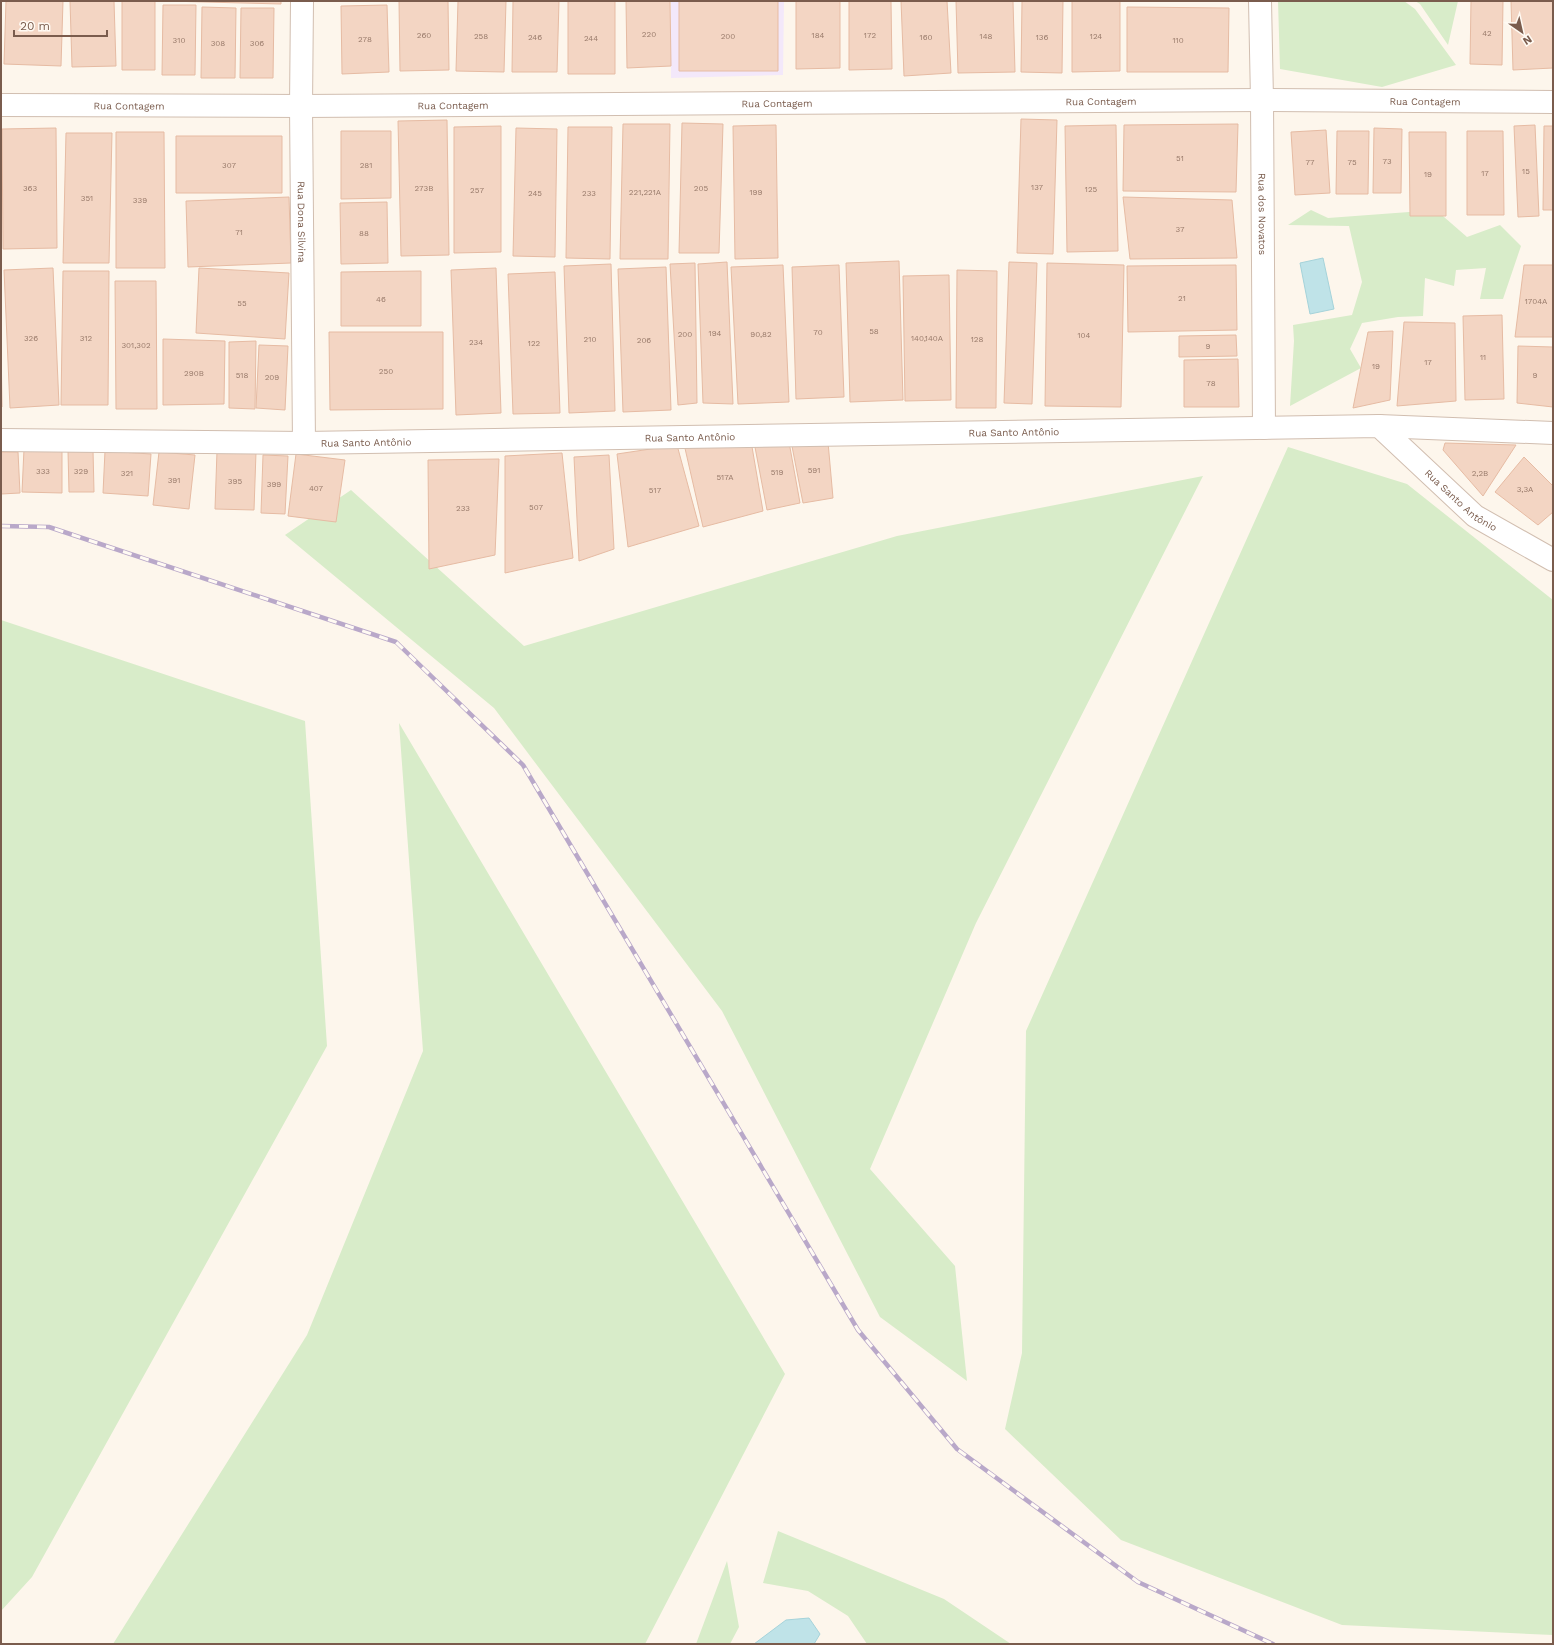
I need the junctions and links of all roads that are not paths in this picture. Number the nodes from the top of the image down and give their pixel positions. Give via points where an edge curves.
1 (302, 1) edge
2 (1260, 1) edge
3 (1262, 100) junction
4 (1553, 102) edge
5 (1, 105) edge
6 (301, 106) junction
7 (1379, 426) junction
8 (1264, 428) junction
9 (1553, 433) edge
10 (1, 440) edge
11 (304, 443) junction
12 (1550, 556) edge

1 - 6 street, Rua Dona Silvina
2 - 3 street, Rua dos Novatos
3 - 4 street, Rua Contagem
3 - 6 street, Rua Contagem
3 - 8 street, Rua dos Novatos
5 - 6 street, Rua Contagem
6 - 11 street, Rua Dona Silvina
7 - 8 street, Rua Santo Antônio
7 - 9 street, Rua Santo Antônio
7 - 12 street, Rua Santo Antônio via 1474,516
8 - 11 street, Rua Santo Antônio
10 - 11 street, Rua Santo Antônio

